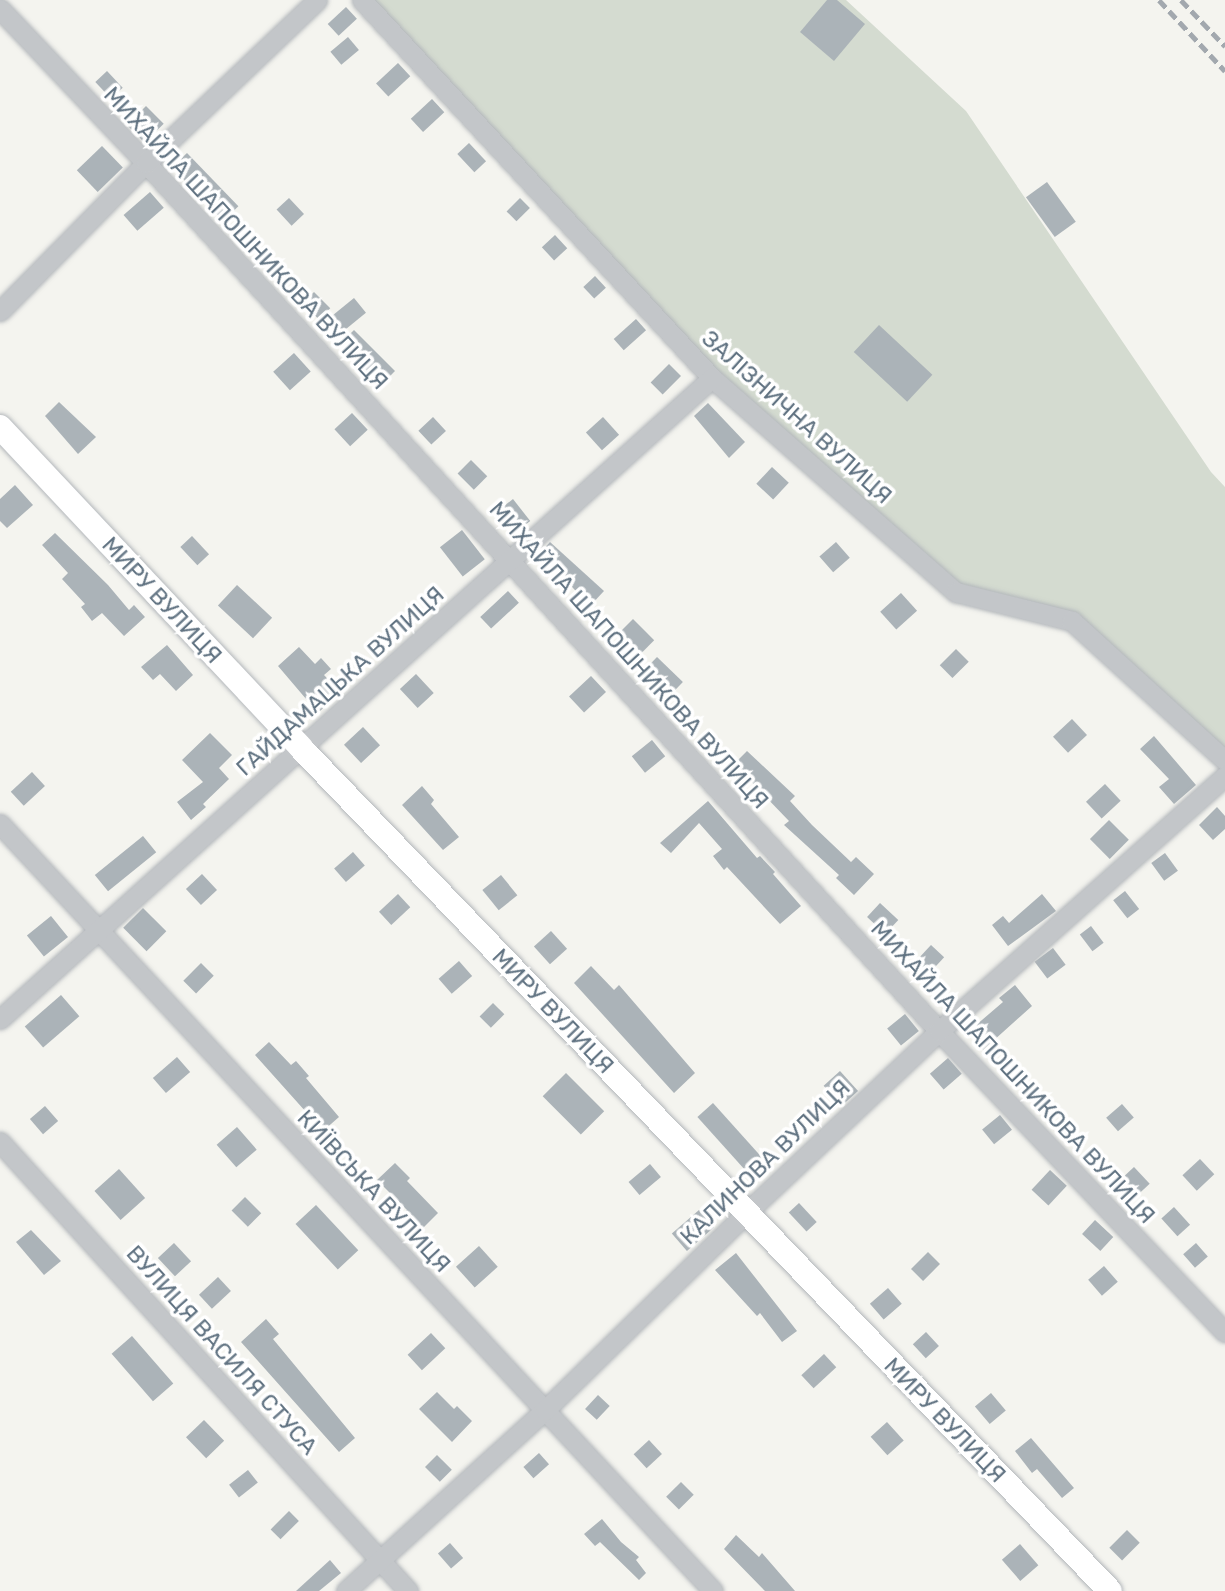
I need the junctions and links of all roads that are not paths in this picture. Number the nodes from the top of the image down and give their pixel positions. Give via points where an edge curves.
1 (317, 0) edge
2 (362, 0) edge
3 (0, 9) edge
4 (146, 163) junction
5 (0, 311) edge
6 (712, 378) junction
7 (0, 426) edge
8 (510, 561) junction
9 (301, 748) junction
10 (1225, 760) edge
11 (1225, 776) edge
12 (0, 824) edge
13 (97, 929) junction
14 (0, 1019) edge
15 (939, 1031) junction
16 (0, 1142) edge
17 (746, 1213) junction
18 (1225, 1332) edge
19 (545, 1410) junction
20 (380, 1559) junction
21 (346, 1591) edge
22 (408, 1591) edge
23 (713, 1591) edge
24 (1110, 1591) edge

1 - 4 street
2 - 6 street, ЗАЛІЗНИЧНА ВУЛИЦЯ
3 - 4 street, МИХАЙЛА ШАПОШНИКОВА ВУЛИЦЯ
4 - 5 street
4 - 8 street, МИХАЙЛА ШАПОШНИКОВА ВУЛИЦЯ
6 - 8 street, ГАЙДАМАЦЬКА ВУЛИЦЯ
6 - 10 street, ЗАЛІЗНИЧНА ВУЛИЦЯ via 956,592 1072,621
7 - 9 main road, МИРУ ВУЛИЦЯ
8 - 9 street, ГАЙДАМАЦЬКА ВУЛИЦЯ
8 - 15 street, МИХАЙЛА ШАПОШНИКОВА ВУЛИЦЯ
9 - 13 street, ГАЙДАМАЦЬКА ВУЛИЦЯ
9 - 17 main road, МИРУ ВУЛИЦЯ
11 - 15 street, КАЛИНОВА ВУЛИЦЯ
12 - 13 street, КИЇВСЬКА ВУЛИЦЯ
13 - 14 street, ГАЙДАМАЦЬКА ВУЛИЦЯ
13 - 19 street, КИЇВСЬКА ВУЛИЦЯ
15 - 17 street, КАЛИНОВА ВУЛИЦЯ
15 - 18 street, МИХАЙЛА ШАПОШНИКОВА ВУЛИЦЯ
16 - 20 street, ВУЛИЦЯ ВАСИЛЯ СТУСА
17 - 19 street, КАЛИНОВА ВУЛИЦЯ
17 - 24 main road, МИРУ ВУЛИЦЯ
19 - 20 street, КАЛИНОВА ВУЛИЦЯ
19 - 23 street, КИЇВСЬКА ВУЛИЦЯ
20 - 21 street, КАЛИНОВА ВУЛИЦЯ
20 - 22 street, ВУЛИЦЯ ВАСИЛЯ СТУСА

